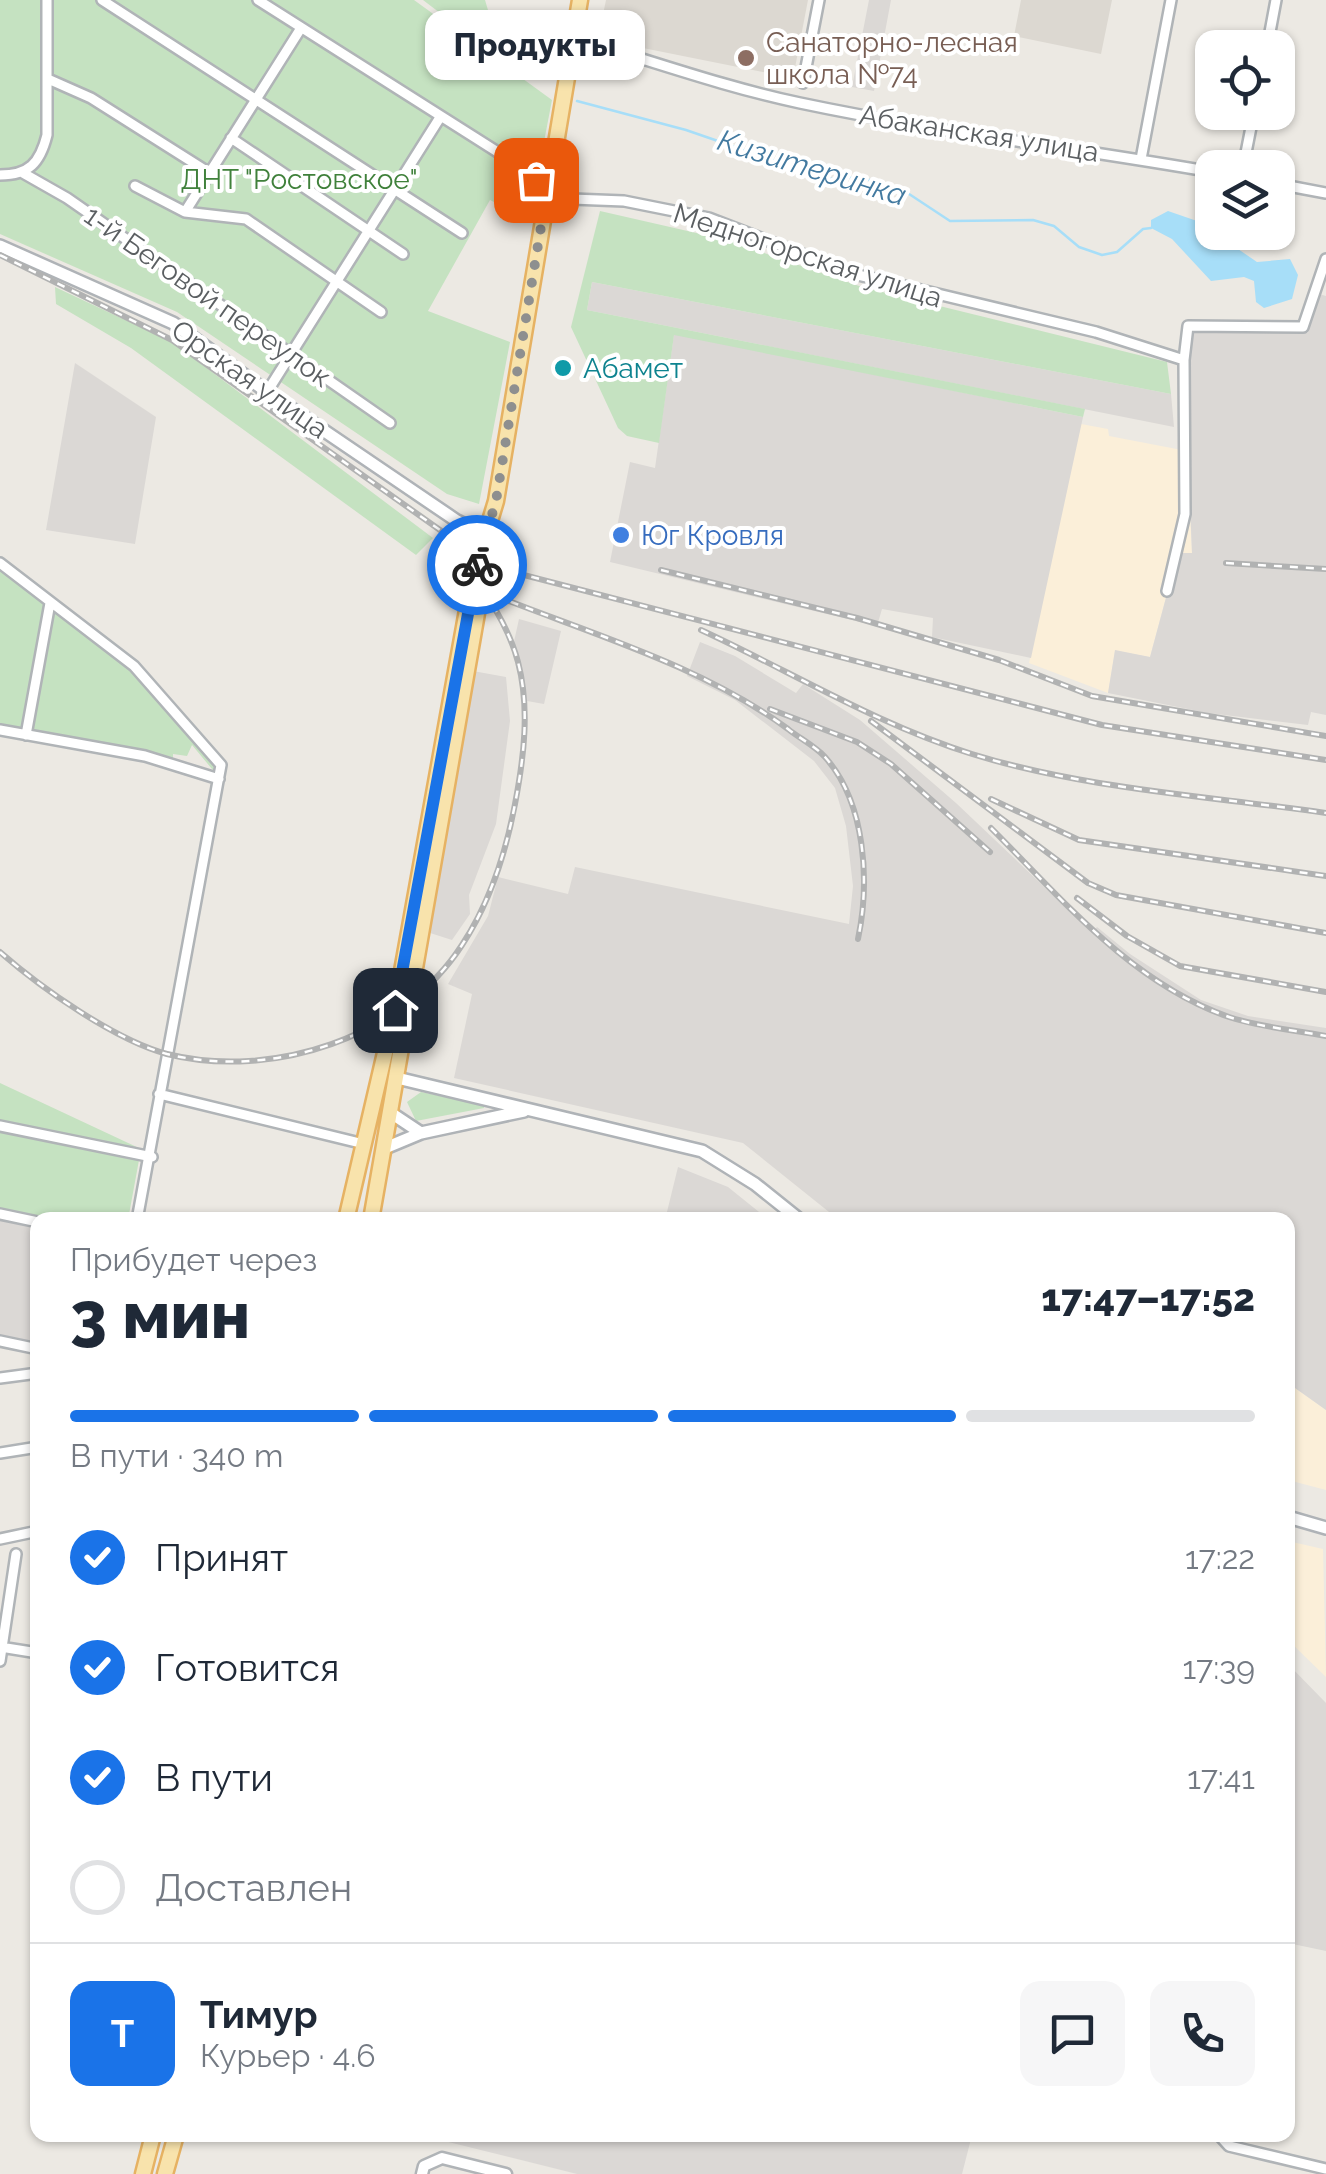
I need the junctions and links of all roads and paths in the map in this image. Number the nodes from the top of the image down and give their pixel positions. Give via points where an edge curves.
1 (47, 0) edge
2 (102, 0) edge
3 (258, 0) edge
4 (580, 0) edge
5 (820, 0) edge
6 (1172, 0) edge
7 (1276, 0) edge
8 (301, 28) junction
9 (1270, 30) edge
10 (574, 38) junction
11 (48, 79) junction
12 (803, 83) dead end
13 (256, 100) junction
14 (439, 119) junction
15 (231, 138) junction
16 (1141, 159) junction
17 (1195, 169) edge
18 (208, 172) junction
19 (23, 173) junction
20 (0, 175) edge
21 (134, 186) dead end
22 (1295, 187) edge
23 (547, 191) junction
24 (394, 192) junction
25 (1326, 193) edge
26 (185, 212) junction
27 (368, 231) junction
28 (462, 233) dead end
29 (0, 246) edge
30 (404, 254) dead end
31 (1326, 260) edge
32 (336, 282) junction
33 (380, 312) dead end
34 (290, 354) junction
35 (1184, 360) junction
36 (266, 392) junction
37 (390, 423) dead end
38 (488, 536) junction
39 (0, 564) edge
40 (1167, 591) dead end
41 (50, 603) junction
42 (0, 730) edge
43 (26, 735) junction
44 (219, 779) junction
45 (378, 1073) junction
46 (397, 1078) junction
47 (372, 1093) junction
48 (159, 1094) junction
49 (528, 1110) junction
50 (391, 1112) junction
51 (0, 1126) edge
52 (421, 1133) junction
53 (360, 1143) junction
54 (384, 1148) junction
55 (152, 1157) junction
56 (139, 1212) edge
57 (347, 1212) edge
58 (372, 1212) edge
59 (790, 1212) edge
60 (0, 1214) edge
61 (30, 1220) edge
62 (0, 1341) edge
63 (30, 1347) edge
64 (30, 1374) edge
65 (0, 1378) edge
66 (30, 1447) edge
67 (0, 1453) edge
68 (1295, 1520) edge
69 (1326, 1528) edge
70 (30, 1533) edge
71 (0, 1539) edge
72 (16, 1554) dead end
73 (1, 1647) edge
74 (30, 1652) edge
75 (0, 1661) edge
76 (151, 2142) edge
77 (174, 2142) edge
78 (1226, 2142) edge
79 (1326, 2168) edge
80 (423, 2170) edge
81 (143, 2174) edge
82 (165, 2174) edge
83 (506, 2174) edge

1 - 11 street
2 - 13 street
3 - 8 street
4 - 10 main road
5 - 12 street
6 - 16 street
7 - 9 street
8 - 13 street
8 - 14 street
10 - 16 street, Абаканская улица via 798,102
10 - 23 main road
11 - 18 street via 91,98
11 - 19 street via 48,136 42,157
13 - 15 street
13 - 24 street
14 - 23 street
14 - 24 street
15 - 18 street
15 - 27 street
16 - 17 street, Абаканская улица
18 - 26 street
19 - 20 street
19 - 34 street, 1-й Беговой переулок
21 - 26 street
22 - 25 street
23 - 35 street, Медногорская улица via 709,218 854,274
23 - 38 main road
24 - 27 street
24 - 28 street
26 - 32 street via 246,219
27 - 30 street
27 - 32 street
29 - 36 main road, Орская улица via 174,323
31 - 35 street via 1303,328 1188,326
32 - 33 street
32 - 34 street
34 - 36 street
34 - 37 street, 1-й Беговой переулок
35 - 40 street via 1185,514
36 - 38 main road, Орская улица
38 - 45 main road via 473,577
38 - 46 main road
39 - 41 street
41 - 43 street
41 - 44 street via 134,666 221,765
42 - 43 street
43 - 44 street via 145,756
44 - 48 street
45 - 46 main road
45 - 47 main road
46 - 49 main road
46 - 50 main road
47 - 50 main road
47 - 53 main road
48 - 53 street
48 - 55 street
49 - 52 main road
49 - 59 main road via 702,1151
50 - 52 main road
50 - 54 main road
51 - 55 street
52 - 54 main road
53 - 54 main road
53 - 57 main road
54 - 58 main road
55 - 56 street
60 - 61 street
62 - 63 street
64 - 65 street
66 - 67 street
68 - 69 main road
70 - 71 street
72 - 73 street
73 - 74 street
73 - 75 street
76 - 81 main road
77 - 82 main road
78 - 79 street
80 - 83 street via 442,2158

